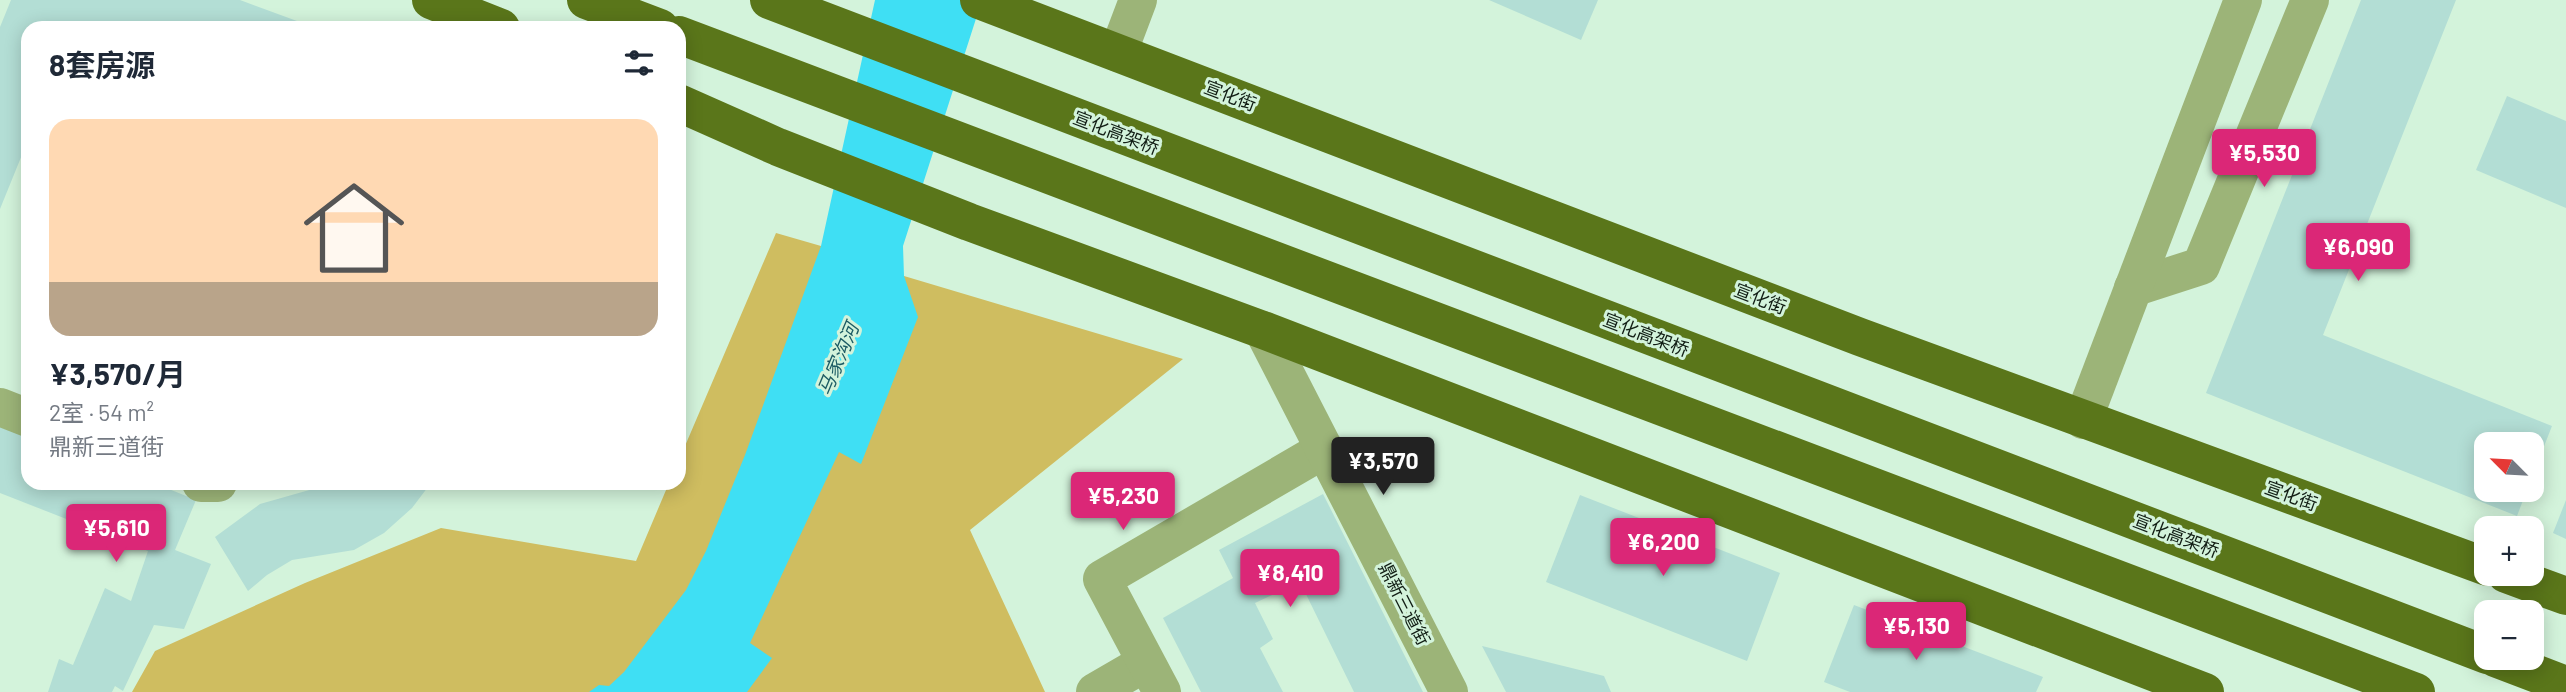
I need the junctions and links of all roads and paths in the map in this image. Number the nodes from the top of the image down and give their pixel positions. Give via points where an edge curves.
1 (431, 0) edge
2 (586, 0) edge
3 (769, 0) edge
4 (979, 0) edge
5 (1138, 0) edge
6 (2243, 0) edge
7 (2310, 0) edge
8 (484, 21) edge
9 (642, 21) edge
10 (686, 38) edge
11 (1118, 54) junction
12 (686, 106) edge
13 (2133, 288) junction
14 (1263, 330) junction
15 (0, 407) edge
16 (21, 415) edge
17 (2083, 420) junction
18 (1325, 449) junction
19 (2474, 562) edge
20 (2538, 586) edge
21 (2566, 596) edge
22 (2474, 650) edge
23 (2527, 670) edge
24 (1154, 677) edge
25 (2566, 685) edge
26 (1094, 692) edge
27 (1449, 692) edge
28 (2204, 692) edge
29 (2416, 692) edge

1 - 8 highway
2 - 9 highway
3 - 22 highway, 宣化高架桥
4 - 11 highway, 宣化街
5 - 11 street
6 - 13 street
7 - 13 street via 2201,266
10 - 29 highway
11 - 17 highway, 宣化街
12 - 14 highway via 969,222
13 - 17 street
14 - 18 street, 鼎新三道街
14 - 28 highway
15 - 16 street
17 - 19 highway, 宣化街
18 - 24 street via 1102,579
18 - 27 street, 鼎新三道街
20 - 21 highway
23 - 25 highway
24 - 26 street

